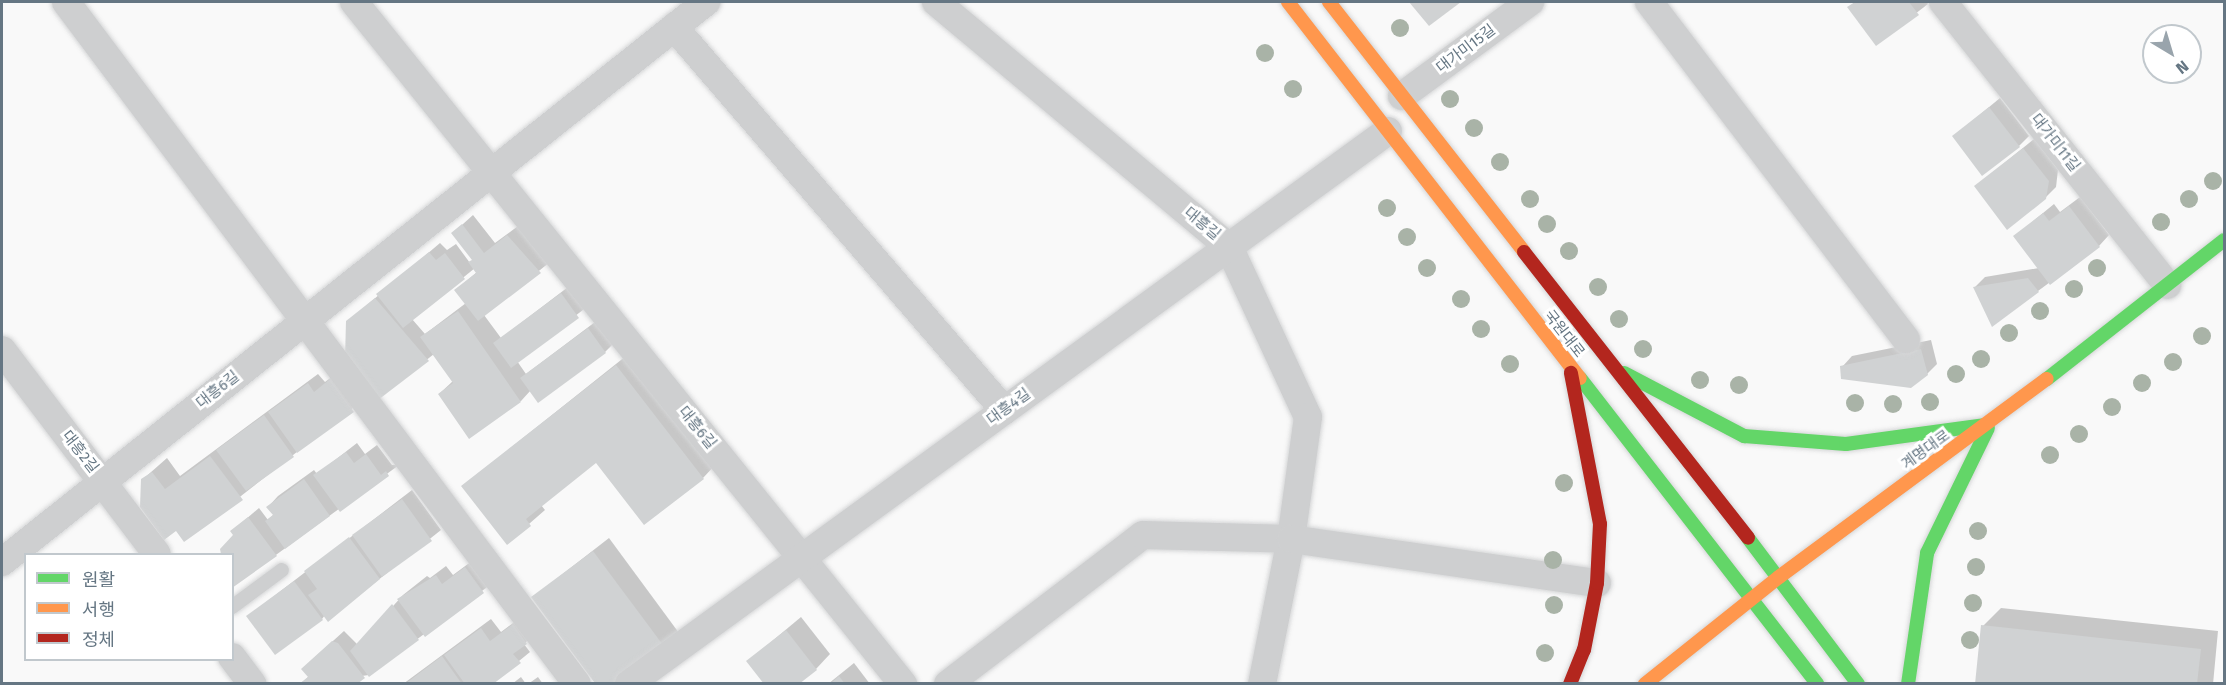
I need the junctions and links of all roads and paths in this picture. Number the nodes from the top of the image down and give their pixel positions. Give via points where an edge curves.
1 (66, 2) edge
2 (354, 2) edge
3 (706, 2) edge
4 (936, 2) edge
5 (1288, 2) edge
6 (1329, 2) edge
7 (1530, 2) edge
8 (1649, 2) edge
9 (1943, 2) edge
10 (674, 27) junction
11 (1402, 96) junction
12 (1388, 131) junction
13 (491, 172) junction
14 (2224, 240) edge
15 (1229, 247) junction
16 (2168, 285) junction
17 (303, 322) junction
18 (1906, 339) dead end
19 (2, 350) edge
20 (1612, 367) junction
21 (1570, 368) junction
22 (1004, 410) junction
23 (1989, 425) junction
24 (103, 481) junction
25 (1291, 539) junction
26 (156, 553) edge
27 (802, 558) junction
28 (2, 562) edge
29 (282, 570) dead end
30 (1779, 577) junction
31 (1597, 583) junction
32 (1751, 599) junction
33 (234, 605) edge
34 (234, 660) edge
35 (252, 684) edge
36 (577, 684) edge
37 (629, 684) edge
38 (903, 684) edge
39 (948, 684) edge
40 (1262, 684) edge
41 (1570, 684) edge
42 (1645, 684) edge
43 (1817, 684) edge
44 (1858, 684) edge
45 (1908, 684) edge

1 - 17 street
2 - 13 street, 대흥6길
3 - 10 street, 대흥6길
4 - 15 street, 대흥길
5 - 12 street, 국원대로
6 - 11 street, 국원대로
7 - 11 street, 대가미15길
8 - 18 street
9 - 16 street, 대가미11길
10 - 13 street, 대흥6길
10 - 22 street
11 - 20 street, 국원대로
12 - 15 street, 대흥4길
12 - 21 street, 국원대로
13 - 17 street, 대흥6길
13 - 27 street, 대흥6길
14 - 16 street, 계명대로
15 - 22 street, 대흥4길
15 - 25 street, 대흥길 via 1308,417
16 - 23 street, 계명대로
17 - 24 street, 대흥6길
17 - 36 street
19 - 24 street, 대흥2길
20 - 23 street via 1744,436 1846,444
20 - 30 street, 국원대로
21 - 31 street via 1600,524
21 - 32 street, 국원대로
22 - 27 street, 대흥4길
23 - 30 street, 계명대로
23 - 45 street via 1927,553
24 - 26 street, 대흥2길
24 - 28 street, 대흥6길
25 - 31 street
25 - 39 street via 1143,536
25 - 40 street, 대흥길
27 - 37 street, 대흥4길
27 - 38 street, 대흥6길
29 - 33 lane
30 - 32 street, 계명대로
30 - 44 street, 국원대로
31 - 41 street via 1584,650
32 - 42 street, 계명대로
32 - 43 street, 국원대로
34 - 35 street

